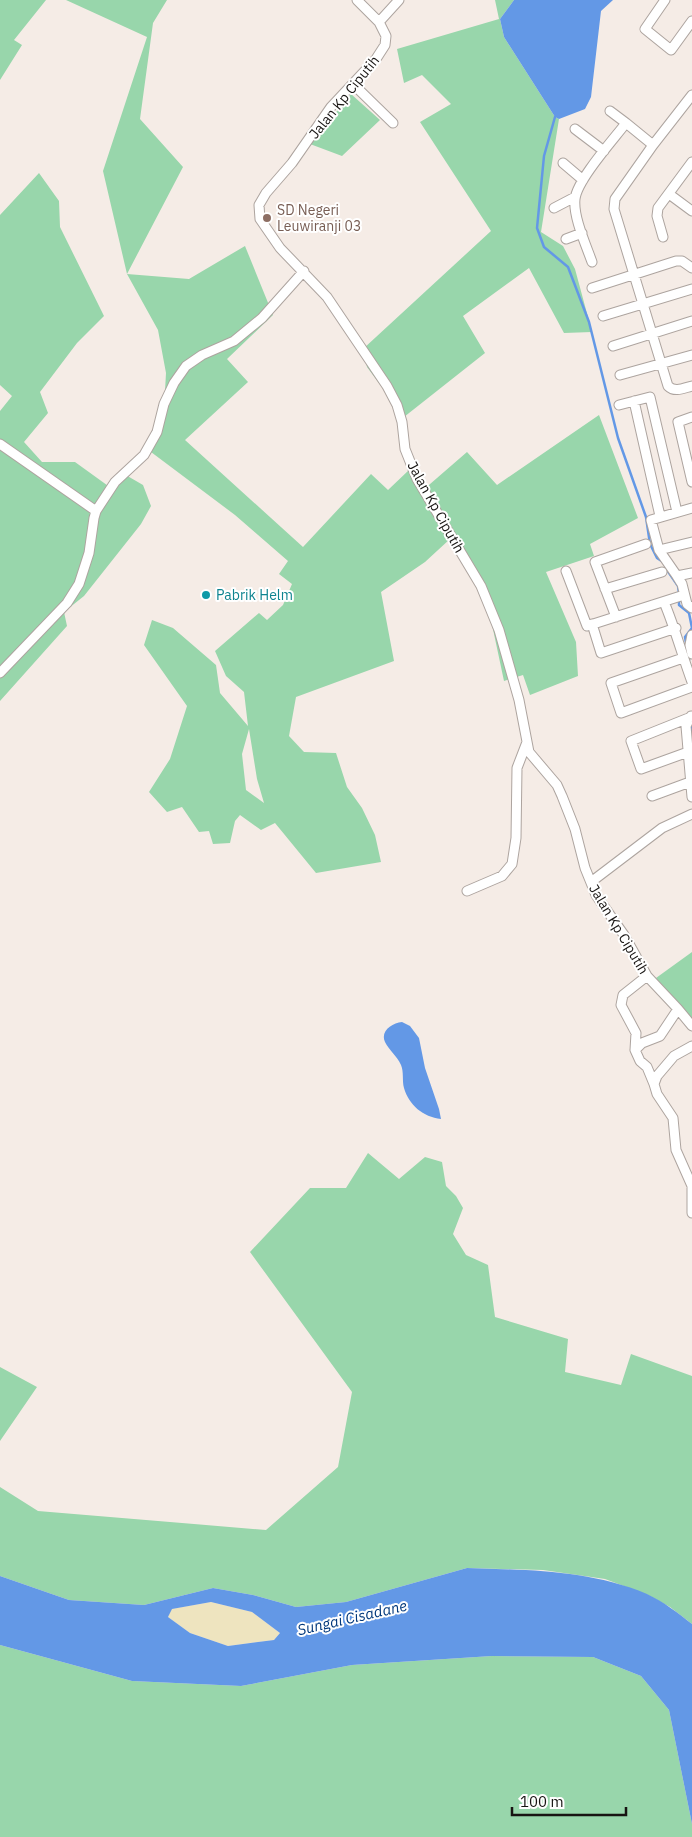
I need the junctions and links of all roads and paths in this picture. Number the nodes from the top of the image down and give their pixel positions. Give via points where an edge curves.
1 (357, 0) edge
2 (400, 0) edge
3 (665, 0) edge
4 (692, 21) edge
5 (379, 22) junction
6 (353, 84) junction
7 (692, 95) edge
8 (610, 111) dead end
9 (392, 123) dead end
10 (626, 123) junction
11 (575, 129) dead end
12 (653, 145) junction
13 (604, 151) junction
14 (692, 162) edge
15 (563, 163) dead end
16 (583, 180) junction
17 (669, 194) junction
18 (575, 198) junction
19 (554, 208) dead end
20 (692, 211) edge
21 (582, 233) junction
22 (662, 237) dead end
23 (566, 239) dead end
24 (592, 262) dead end
25 (692, 268) edge
26 (304, 271) junction
27 (634, 275) junction
28 (592, 288) dead end
29 (692, 289) edge
30 (644, 305) junction
31 (603, 316) dead end
32 (692, 321) edge
33 (652, 334) junction
34 (613, 346) dead end
35 (692, 355) edge
36 (661, 364) junction
37 (620, 375) dead end
38 (692, 386) edge
39 (634, 401) junction
40 (619, 405) dead end
41 (692, 417) edge
42 (0, 444) edge
43 (689, 453) edge
44 (692, 482) edge
45 (692, 508) edge
46 (96, 511) junction
47 (677, 512) junction
48 (660, 516) junction
49 (692, 542) edge
50 (646, 544) dead end
51 (659, 550) junction
52 (566, 571) dead end
53 (662, 572) dead end
54 (692, 573) edge
55 (677, 576) junction
56 (605, 589) junction
57 (664, 602) junction
58 (686, 602) edge
59 (616, 617) junction
60 (592, 624) junction
61 (676, 628) junction
62 (692, 636) edge
63 (688, 656) edge
64 (0, 674) edge
65 (692, 682) edge
66 (692, 687) edge
67 (692, 715) edge
68 (526, 742) junction
69 (688, 752) junction
70 (690, 782) junction
71 (652, 796) dead end
72 (692, 797) edge
73 (692, 814) edge
74 (591, 882) junction
75 (467, 892) dead end
76 (647, 976) junction
77 (678, 1009) junction
78 (692, 1026) edge
79 (692, 1046) edge
80 (635, 1050) junction
81 (654, 1084) junction
82 (692, 1185) edge
83 (692, 1213) edge

1 - 5 street
2 - 5 street
3 - 4 street via 645,29 671,50
5 - 6 street, Jalan Kp Ciputih via 386,36 385,45
6 - 9 street
6 - 26 street, Jalan Kp Ciputih via 331,107 259,206 265,229
7 - 12 street
8 - 10 street
10 - 12 street
10 - 13 street
11 - 13 street
12 - 27 street via 615,199 615,215
13 - 16 street
14 - 17 street
15 - 16 street
16 - 18 street
17 - 20 street
17 - 22 street via 658,208
18 - 19 street
18 - 21 street
21 - 23 street
21 - 24 street
25 - 27 street via 682,260
26 - 46 street via 262,318 234,341 186,366 170,390 158,432 144,455 116,482
26 - 68 street, Jalan Kp Ciputih via 327,297 397,405 405,449 417,479 480,586 499,630 519,700
27 - 28 street
27 - 30 street
29 - 30 street
30 - 31 street
30 - 33 street
32 - 33 street
33 - 34 street
33 - 36 street
35 - 36 street
36 - 37 street
36 - 38 street via 671,389
39 - 40 street
39 - 47 street via 650,397
39 - 48 street
41 - 43 street via 678,422
42 - 46 street
43 - 44 street
45 - 47 street
46 - 64 street via 89,553 79,584 67,603
47 - 48 street
48 - 51 street via 651,520
49 - 51 street
50 - 56 street via 595,562
51 - 55 street
52 - 60 street via 587,626
53 - 56 street
54 - 55 street
55 - 58 street
56 - 59 street
57 - 58 street
57 - 59 street
57 - 61 street
59 - 60 street
60 - 61 street via 601,653
61 - 63 street
62 - 63 street
63 - 65 street
63 - 66 street via 610,683 621,713
67 - 69 street via 686,726
67 - 69 street via 631,740 641,769
68 - 74 street, Jalan Kp Ciputih via 530,752 557,785
68 - 75 street via 517,768 516,838 512,864 502,876
69 - 70 street
70 - 71 street
70 - 72 street
73 - 74 street via 662,828
74 - 76 street, Jalan Kp Ciputih
76 - 77 street, Jalan Kp Ciputih
76 - 80 street via 623,995 622,1005 636,1033
77 - 78 street, Jalan Kp Ciputih
77 - 80 street via 660,1036 642,1043
79 - 81 street via 674,1056
80 - 81 street
81 - 82 street via 673,1118 676,1150
82 - 83 street

